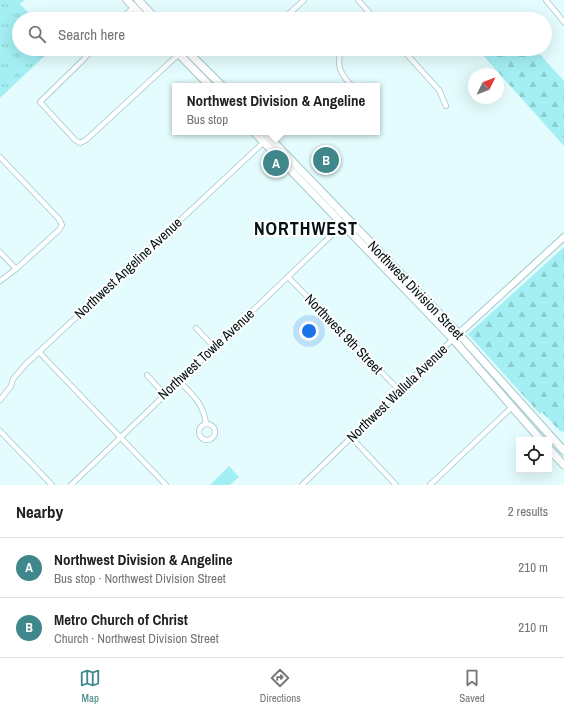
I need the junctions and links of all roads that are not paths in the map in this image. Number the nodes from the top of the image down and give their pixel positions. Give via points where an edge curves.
1 (127, 0) edge
2 (138, 0) edge
3 (304, 0) edge
4 (358, 0) edge
5 (546, 0) edge
6 (134, 7) junction
7 (128, 12) edge
8 (139, 12) edge
9 (149, 12) edge
10 (291, 12) edge
11 (367, 12) edge
12 (564, 22) edge
13 (87, 56) edge
14 (174, 56) edge
15 (185, 56) edge
16 (187, 56) edge
17 (340, 56) edge
18 (408, 56) edge
19 (208, 83) edge
20 (218, 83) edge
21 (349, 83) edge
22 (446, 106) dead end
23 (266, 137) edge
24 (0, 157) edge
25 (345, 222) junction
26 (564, 237) edge
27 (0, 252) edge
28 (16, 269) junction
29 (288, 277) junction
30 (0, 281) edge
31 (196, 328) dead end
32 (455, 336) junction
33 (214, 347) junction
34 (39, 352) junction
35 (147, 376) dead end
36 (179, 381) junction
37 (400, 391) junction
38 (164, 394) junction
39 (0, 400) edge
40 (511, 408) junction
41 (206, 424) dead end
42 (0, 431) edge
43 (120, 437) junction
44 (351, 437) junction
45 (538, 437) edge
46 (552, 452) edge
47 (564, 452) edge
48 (558, 458) junction
49 (564, 465) edge
50 (52, 485) edge
51 (70, 485) edge
52 (166, 485) edge
53 (302, 485) edge
54 (396, 485) edge
55 (430, 485) edge

1 - 6 main road
2 - 9 main road
3 - 10 street
4 - 11 street
5 - 12 street
6 - 7 street
6 - 8 main road
13 - 14 street via 40,102 75,140 80,142 86,140 130,100
15 - 19 main road
16 - 20 main road
17 - 21 street via 340,73
18 - 22 street via 439,90
23 - 25 main road, Northwest Division Street
23 - 34 street, Northwest Angeline Avenue
24 - 28 street via 62,225
25 - 29 street, Northwest Towle Avenue
25 - 32 main road, Northwest Division Street
26 - 32 street, Northwest Wallula Avenue
27 - 28 street
28 - 30 street
29 - 33 street, Northwest Towle Avenue
29 - 37 street, Northwest 9th Street
31 - 33 street
32 - 37 street, Northwest Wallula Avenue
32 - 40 main road, Northwest Division Street
32 - 47 main road, Northwest Division Street
33 - 36 street, Northwest Towle Avenue
34 - 39 street, Northwest Angeline Avenue via 17,374
34 - 43 street
35 - 38 street
36 - 38 street, Northwest Towle Avenue
36 - 41 street via 199,402 205,414
37 - 44 street, Northwest Wallula Avenue
38 - 43 street, Northwest Towle Avenue
40 - 45 main road, Northwest Division Street
40 - 55 street
42 - 50 street
43 - 51 street, Northwest Towle Avenue
43 - 52 street
44 - 53 street, Northwest Wallula Avenue
44 - 54 street
46 - 48 main road
47 - 48 street
48 - 49 main road

